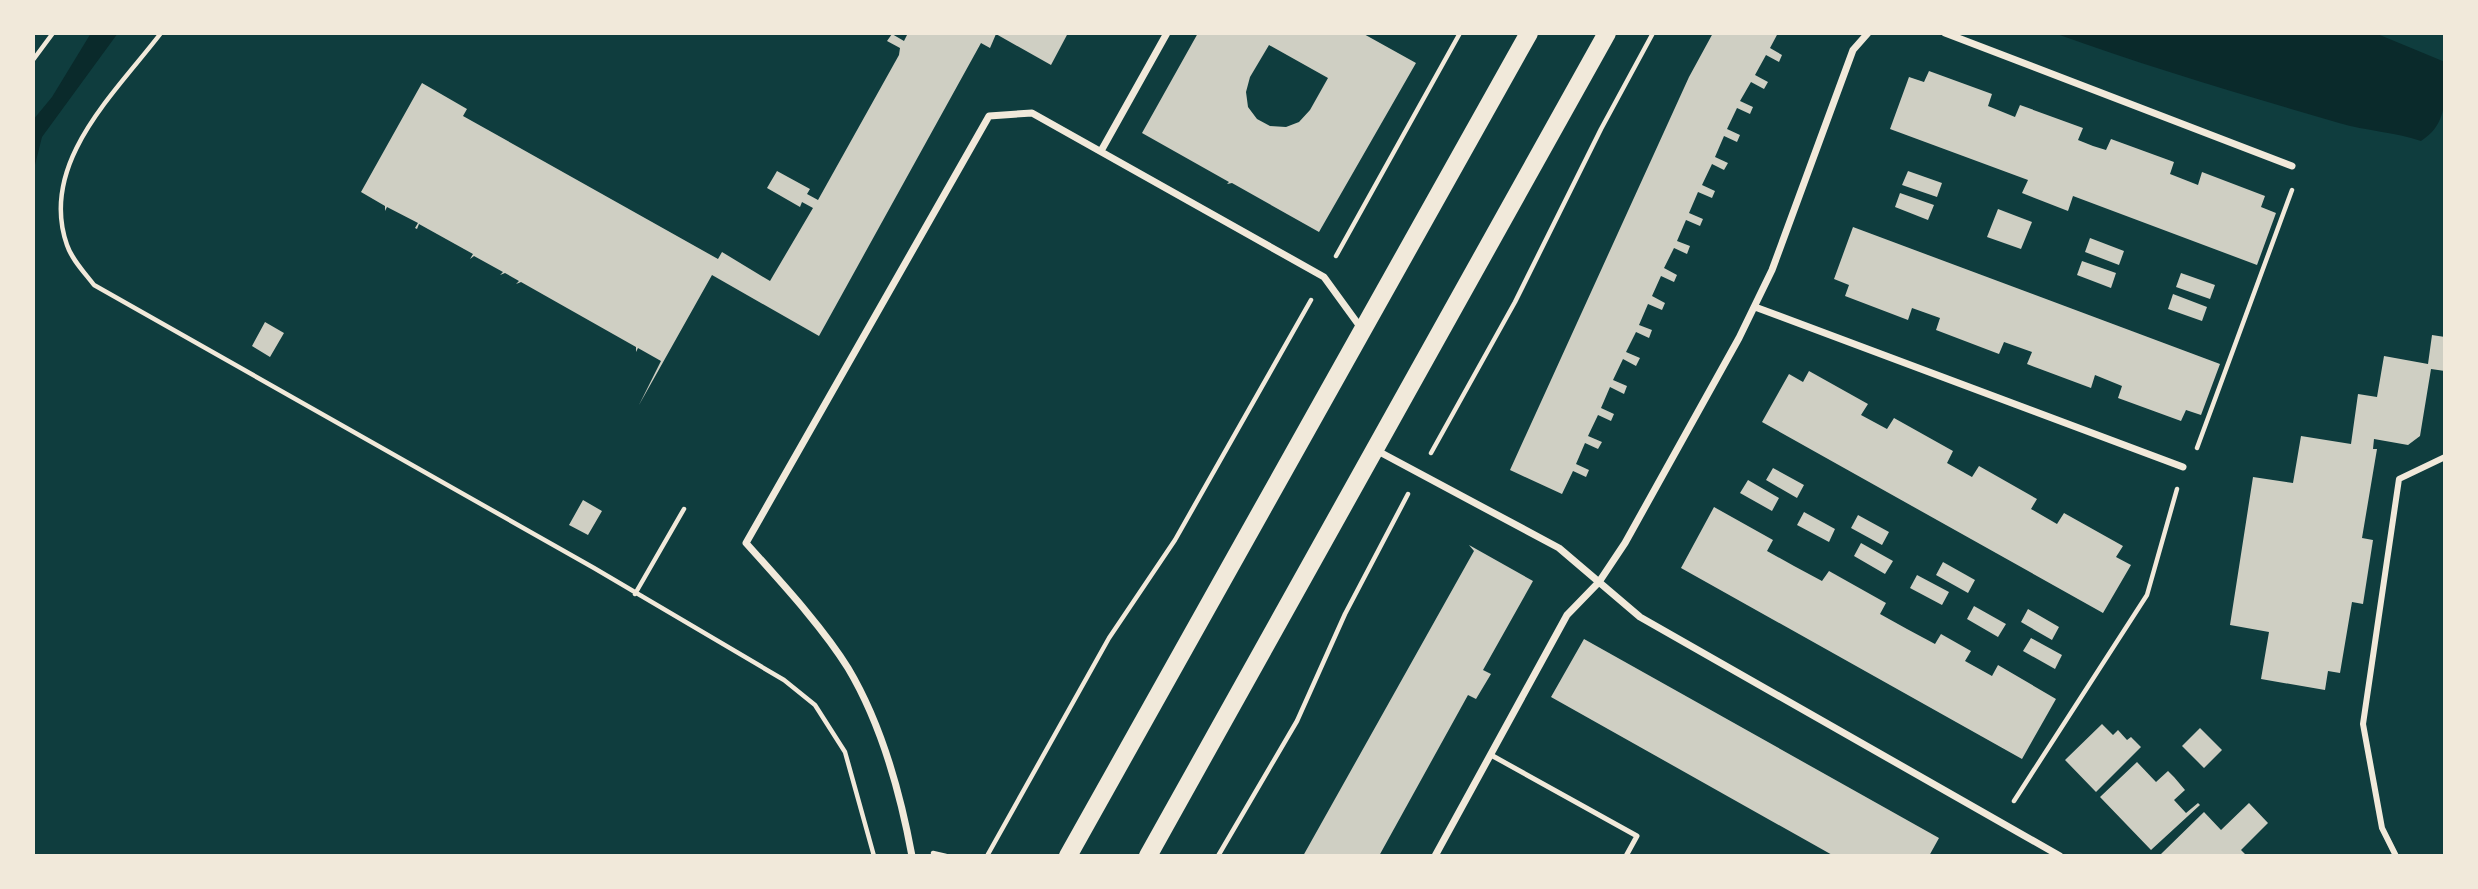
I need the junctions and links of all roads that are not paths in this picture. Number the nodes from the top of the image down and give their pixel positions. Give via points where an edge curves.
1 (1167, 33) edge
2 (1529, 33) edge
3 (1607, 33) edge
4 (1868, 33) edge
5 (1945, 33) edge
6 (1101, 151) junction
7 (2292, 166) road end
8 (1755, 307) junction
9 (1363, 331) junction
10 (1374, 448) junction
11 (2445, 457) edge
12 (2183, 467) road end
13 (1599, 582) junction
14 (1490, 755) junction
15 (912, 856) edge
16 (1068, 856) edge
17 (1148, 856) edge
18 (1435, 856) edge
19 (1626, 856) edge
20 (2060, 856) edge
21 (2396, 856) edge

1 - 6 street
2 - 9 main road
3 - 10 main road
4 - 8 street via 1853,50
5 - 7 street
6 - 9 street via 1324,277
6 - 15 street via 1032,113 989,116 746,543 847,667 873,717 895,778
8 - 12 street
8 - 13 street via 1626,542
9 - 16 main road
10 - 13 street via 1559,548
10 - 17 main road
11 - 21 street via 2399,479 2363,724 2382,828
13 - 14 street via 1567,615
13 - 20 street via 1640,617
14 - 18 street
14 - 19 lane via 1637,836

